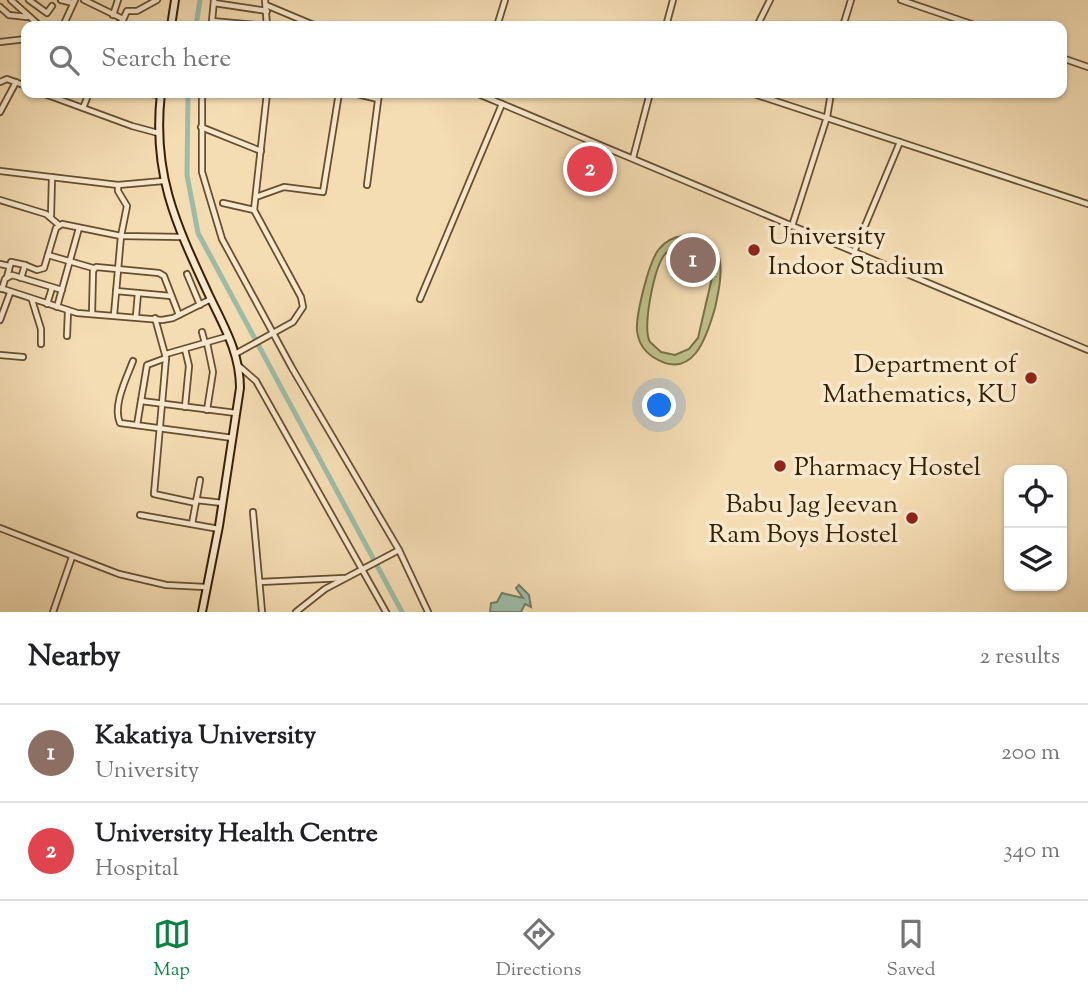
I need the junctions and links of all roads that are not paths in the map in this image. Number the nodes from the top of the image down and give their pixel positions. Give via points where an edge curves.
1 (29, 0) edge
2 (61, 0) edge
3 (84, 0) edge
4 (118, 0) edge
5 (157, 0) edge
6 (175, 0) edge
7 (505, 0) edge
8 (673, 0) edge
9 (770, 0) edge
10 (851, 0) edge
11 (901, 0) edge
12 (13, 1) edge
13 (74, 1) edge
14 (214, 2) edge
15 (266, 2) edge
16 (52, 6) dead end
17 (1, 11) edge
18 (267, 11) junction
19 (113, 15) junction
20 (28, 17) junction
21 (123, 19) junction
22 (33, 21) edge
23 (65, 21) edge
24 (121, 21) edge
25 (172, 21) edge
26 (212, 21) edge
27 (267, 21) edge
28 (306, 21) edge
29 (498, 21) edge
30 (667, 21) edge
31 (760, 21) edge
32 (845, 21) edge
33 (962, 21) edge
34 (21, 39) edge
35 (0, 42) edge
36 (1067, 60) edge
37 (1088, 67) edge
38 (0, 82) edge
39 (16, 82) junction
40 (21, 84) edge
41 (56, 98) edge
42 (87, 98) edge
43 (160, 98) edge
44 (202, 98) edge
45 (266, 98) edge
46 (338, 98) edge
47 (379, 98) edge
48 (488, 98) edge
49 (649, 98) edge
50 (767, 98) edge
51 (830, 98) edge
52 (502, 104) junction
53 (83, 108) junction
54 (0, 112) edge
55 (827, 117) junction
56 (201, 127) junction
57 (158, 133) junction
58 (900, 142) junction
59 (261, 151) junction
60 (633, 158) junction
61 (0, 171) edge
62 (52, 177) junction
63 (163, 181) junction
64 (118, 185) junction
65 (367, 185) dead end
66 (256, 197) junction
67 (0, 200) edge
68 (223, 203) dead end
69 (1088, 205) edge
70 (254, 210) junction
71 (51, 216) junction
72 (59, 225) junction
73 (792, 226) junction
74 (79, 228) junction
75 (121, 236) junction
76 (182, 237) junction
77 (854, 252) junction
78 (48, 255) junction
79 (70, 261) junction
80 (0, 264) edge
81 (25, 265) junction
82 (9, 266) junction
83 (93, 268) junction
84 (117, 270) junction
85 (187, 274) dead end
86 (7, 277) junction
87 (21, 278) junction
88 (52, 287) junction
89 (1, 288) edge
90 (62, 290) junction
91 (116, 290) junction
92 (10, 293) junction
93 (138, 293) junction
94 (171, 296) junction
95 (211, 299) junction
96 (420, 299) dead end
97 (32, 300) junction
98 (47, 304) junction
99 (200, 305) junction
100 (57, 307) junction
101 (68, 311) junction
102 (92, 314) junction
103 (114, 314) junction
104 (178, 315) junction
105 (136, 316) junction
106 (155, 318) junction
107 (0, 320) edge
108 (202, 332) dead end
109 (270, 332) junction
110 (67, 336) dead end
111 (230, 336) junction
112 (206, 343) junction
113 (41, 344) dead end
114 (185, 349) junction
115 (1088, 350) edge
116 (239, 351) junction
117 (0, 355) edge
118 (166, 356) junction
119 (23, 357) dead end
120 (133, 360) dead end
121 (240, 367) junction
122 (141, 401) junction
123 (161, 404) junction
124 (185, 407) junction
125 (207, 410) junction
126 (236, 413) junction
127 (138, 425) junction
128 (159, 428) junction
129 (233, 438) junction
130 (200, 480) dead end
131 (196, 501) junction
132 (223, 503) junction
133 (253, 512) dead end
134 (139, 515) dead end
135 (192, 524) junction
136 (0, 528) edge
137 (219, 529) junction
138 (399, 550) junction
139 (72, 557) junction
140 (364, 569) junction
141 (345, 578) junction
142 (260, 582) junction
143 (205, 587) junction
144 (53, 612) edge
145 (202, 612) edge
146 (262, 612) edge
147 (296, 612) edge
148 (386, 612) edge
149 (428, 612) edge

1 - 16 street via 47,13
2 - 13 street
3 - 19 street
4 - 19 street
5 - 21 street via 127,11
6 - 25 street
7 - 29 street
8 - 30 street
9 - 31 street
10 - 32 street
11 - 33 street
12 - 20 street
13 - 23 street
14 - 18 street
14 - 26 street
15 - 18 street
15 - 28 street
17 - 20 street
18 - 27 street
19 - 21 street
20 - 22 street
21 - 24 street
34 - 35 street
36 - 37 street
38 - 39 street
39 - 40 street
39 - 54 street
41 - 53 street
42 - 53 street
43 - 57 street
44 - 56 street
45 - 59 street
46 - 66 street via 323,192 284,187
47 - 65 street
48 - 52 street
49 - 60 street
50 - 55 street
51 - 55 street
52 - 60 street
52 - 96 street
53 - 57 street
55 - 58 street
55 - 73 street
56 - 59 street
56 - 109 street via 202,172 214,219
57 - 63 street
58 - 69 street
58 - 77 street
59 - 66 street
60 - 73 street
61 - 62 street
62 - 64 street
62 - 71 street
63 - 64 street
63 - 76 street
64 - 75 street via 127,204
66 - 70 street
67 - 71 street
68 - 70 street
70 - 109 street via 303,307 293,322
71 - 72 street
72 - 74 street
72 - 78 street
73 - 77 street
74 - 75 street
74 - 79 street
75 - 76 street
75 - 84 street
76 - 95 street
77 - 115 street
78 - 79 street
78 - 81 street via 42,270
79 - 83 street
79 - 90 street
80 - 82 street
81 - 82 street via 13,261
81 - 87 street
82 - 86 street
83 - 84 street
83 - 102 street
84 - 91 street
84 - 94 street via 159,273
85 - 99 street
86 - 87 street
86 - 89 street
87 - 88 street
88 - 90 street
88 - 98 street
89 - 92 street
90 - 100 street
91 - 93 street
91 - 103 street
92 - 97 street
92 - 107 street
93 - 94 street
93 - 105 street
94 - 104 street
95 - 99 street
95 - 111 street
97 - 98 street
97 - 113 street
98 - 100 street
99 - 104 street
100 - 101 street
101 - 102 street
101 - 110 street
102 - 103 street
103 - 105 street
104 - 106 street
105 - 106 street
106 - 118 street
108 - 112 street
109 - 116 street
109 - 138 street
111 - 112 street
111 - 116 street
112 - 114 street
112 - 125 street via 213,372
114 - 118 street
114 - 124 street
116 - 121 street
117 - 119 street
118 - 122 street via 148,363
118 - 123 street
120 - 127 street via 118,418 123,424
121 - 126 street
121 - 140 street via 256,381
122 - 123 street
122 - 127 street
123 - 124 street
123 - 128 street
124 - 125 street
125 - 126 street
126 - 129 street
127 - 128 street
128 - 129 street
128 - 131 street via 154,494
129 - 132 street
130 - 131 street
131 - 132 street
131 - 135 street
132 - 137 street
133 - 142 street
134 - 135 street
135 - 137 street
136 - 139 street
137 - 143 street
138 - 140 street
138 - 149 street
139 - 143 street via 119,574
139 - 144 street
140 - 141 street
140 - 148 street
141 - 142 street
141 - 147 street
142 - 146 street
143 - 145 street

